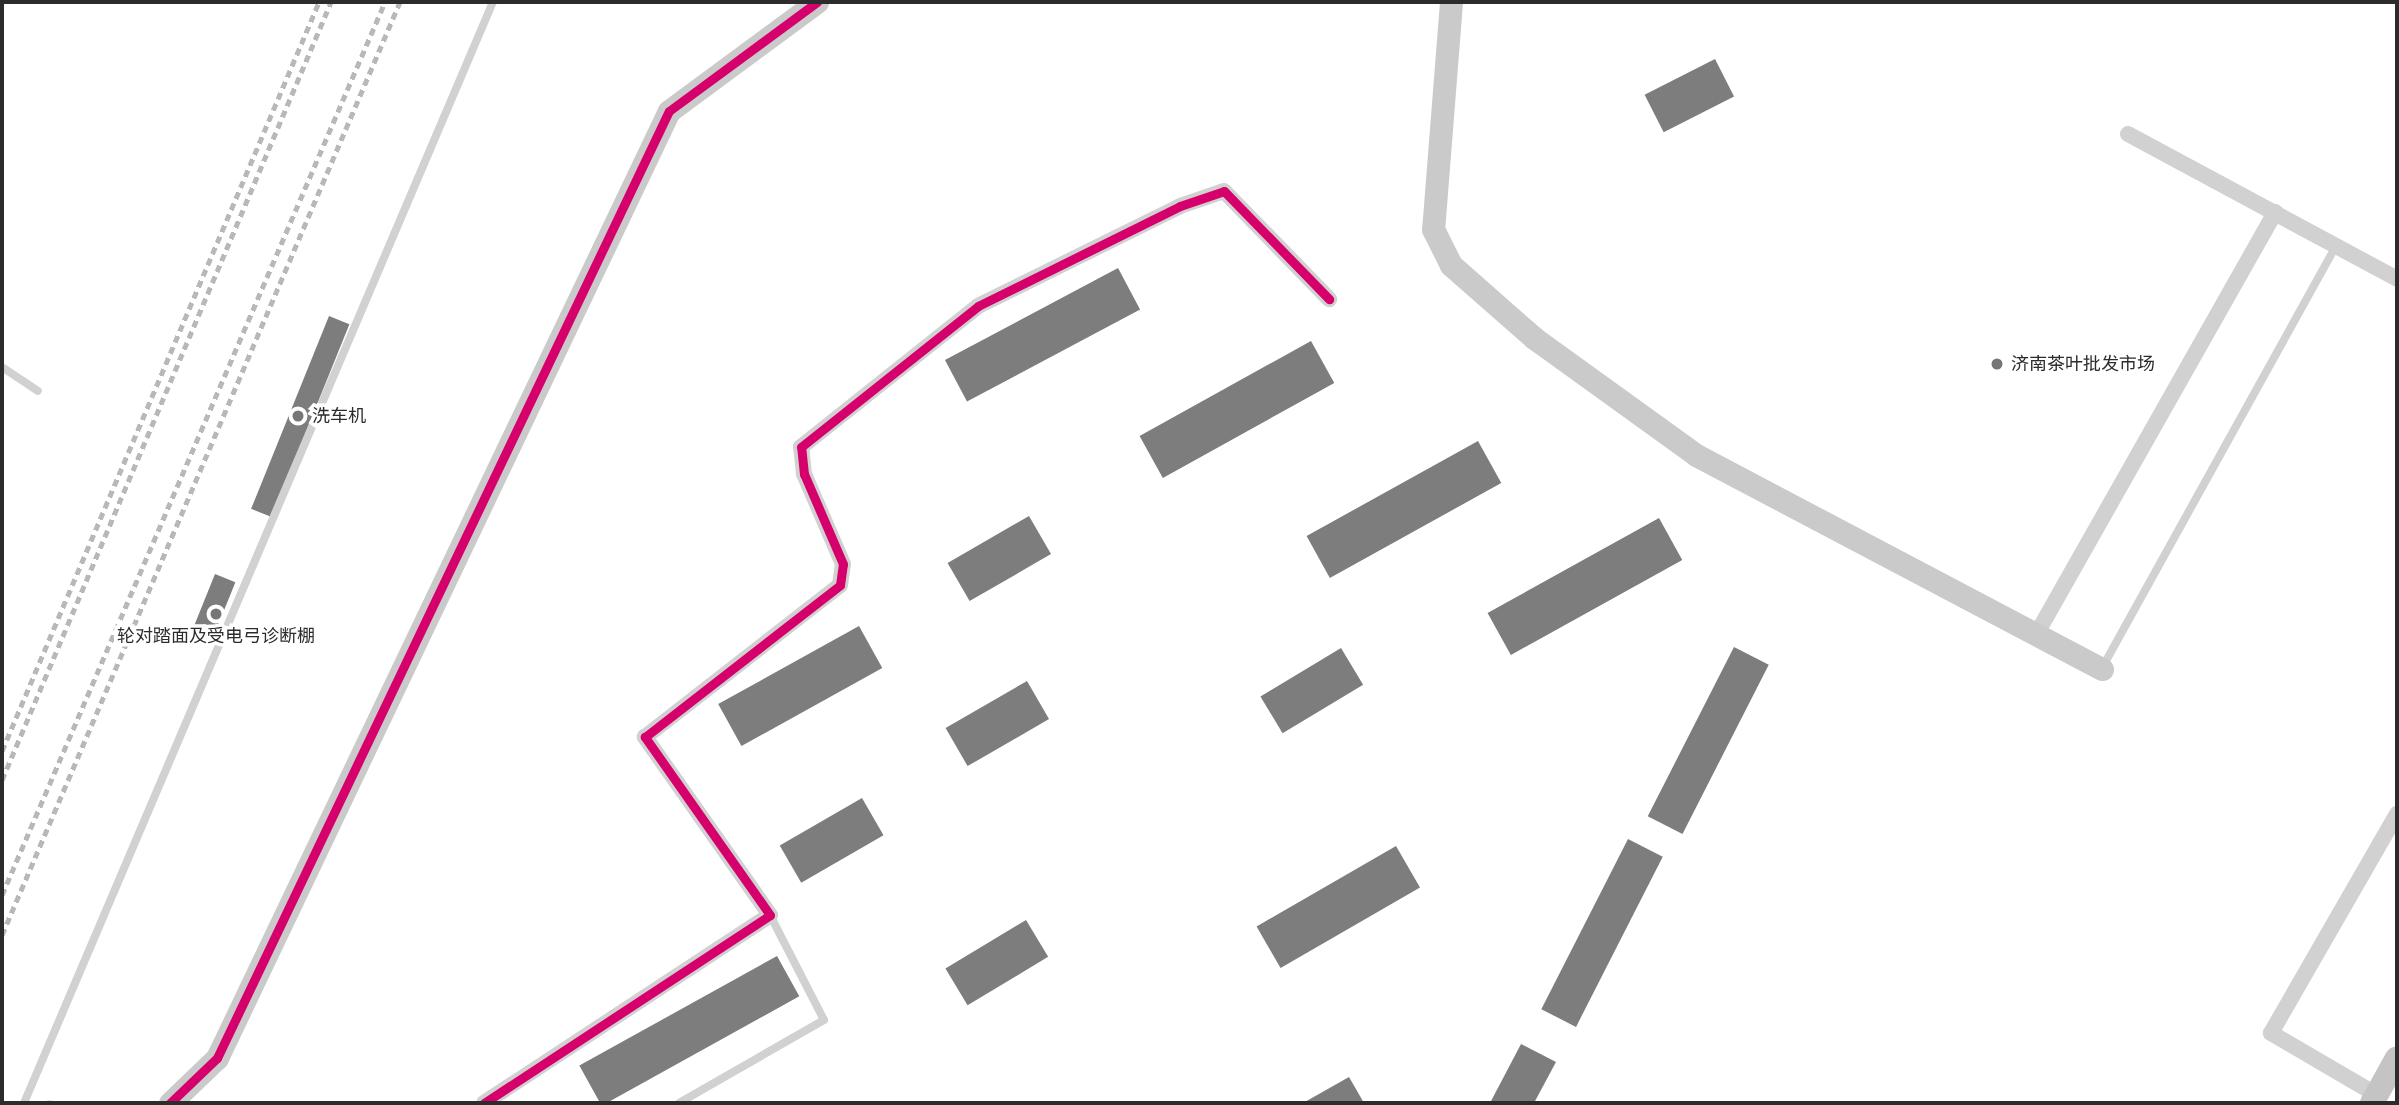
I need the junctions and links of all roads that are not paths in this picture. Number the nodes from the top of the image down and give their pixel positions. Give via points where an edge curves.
1 (494, 2) edge
2 (817, 2) edge
3 (1451, 2) edge
4 (2128, 134) dead end
5 (2275, 212) junction
6 (2336, 245) junction
7 (2397, 279) edge
8 (1329, 299) dead end
9 (2, 367) edge
10 (38, 391) dead end
11 (2036, 635) junction
12 (2102, 669) joint
13 (2397, 814) edge
14 (771, 915) junction
15 (2397, 1058) edge
16 (2375, 1099) edge
17 (24, 1103) edge
18 (170, 1103) edge
19 (484, 1103) edge
20 (679, 1103) edge

1 - 17 lane
2 - 18 street via 669,111 217,1058
3 - 11 street via 1433,229 1451,265 1534,338 1696,455
4 - 5 street
5 - 6 street
5 - 11 street
6 - 7 street
6 - 12 lane
8 - 14 street via 1224,191 1180,206 978,306 801,447 804,474 844,564 840,585 645,737
9 - 10 lane
11 - 12 street
13 - 16 street via 2271,1033
14 - 19 street
14 - 20 lane via 824,1020
15 - 16 main road

